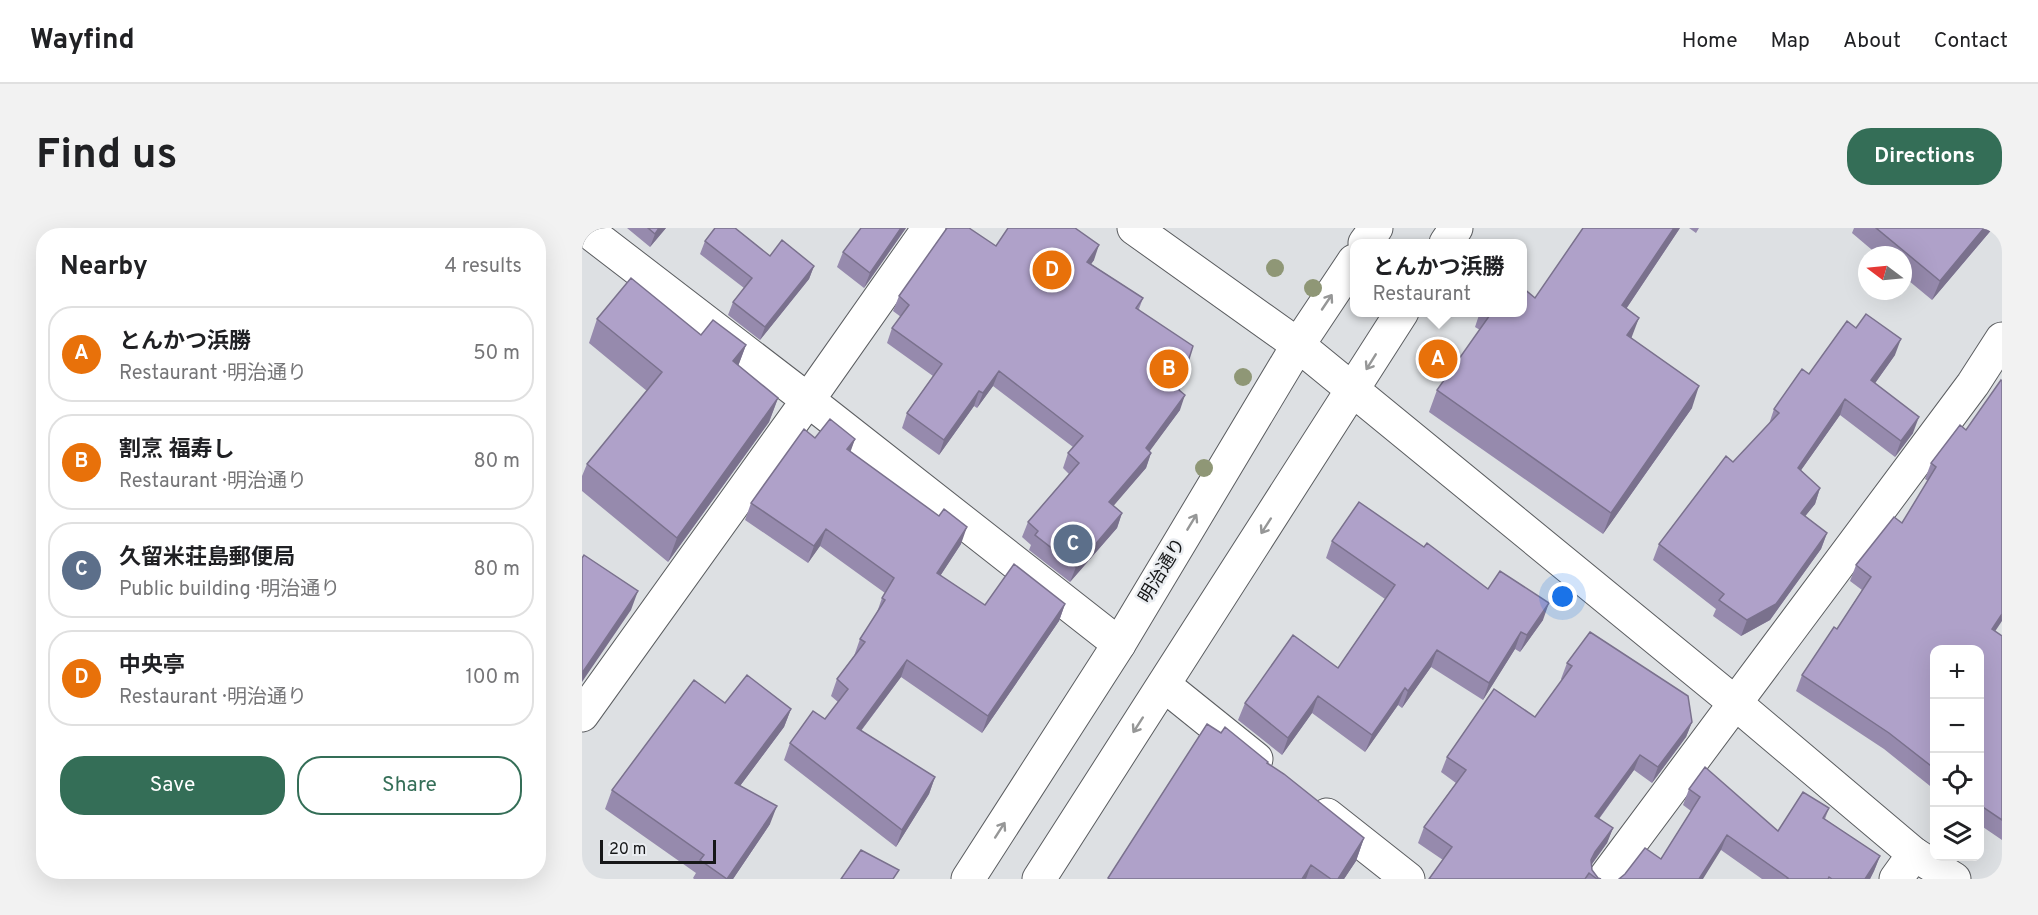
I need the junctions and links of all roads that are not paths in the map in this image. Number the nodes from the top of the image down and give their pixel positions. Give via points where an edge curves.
1 (584, 228) edge
2 (929, 228) edge
3 (1134, 228) edge
4 (1350, 267) edge
5 (1399, 317) edge
6 (2002, 339) edge
7 (1298, 345) junction
8 (1353, 390) junction
9 (808, 400) junction
10 (1119, 644) junction
11 (1164, 685) junction
12 (1734, 702) junction
13 (582, 715) edge
14 (1276, 775) edge
15 (1305, 797) edge
16 (1905, 866) edge
17 (968, 879) edge
18 (1039, 879) edge
19 (1408, 879) edge
20 (1604, 879) edge
21 (1954, 879) edge

1 - 9 street
2 - 9 street
3 - 7 street
7 -> 4 street, 明治通り
5 -> 8 street
6 - 12 street via 1973,384
7 - 8 street
10 -> 7 street, 明治通り
8 -> 11 street
8 - 12 street
9 - 10 street
9 - 13 street
17 -> 10 street, 明治通り
11 - 14 street
11 -> 18 street
12 - 16 street
12 - 20 street
15 - 19 street
16 - 21 street

